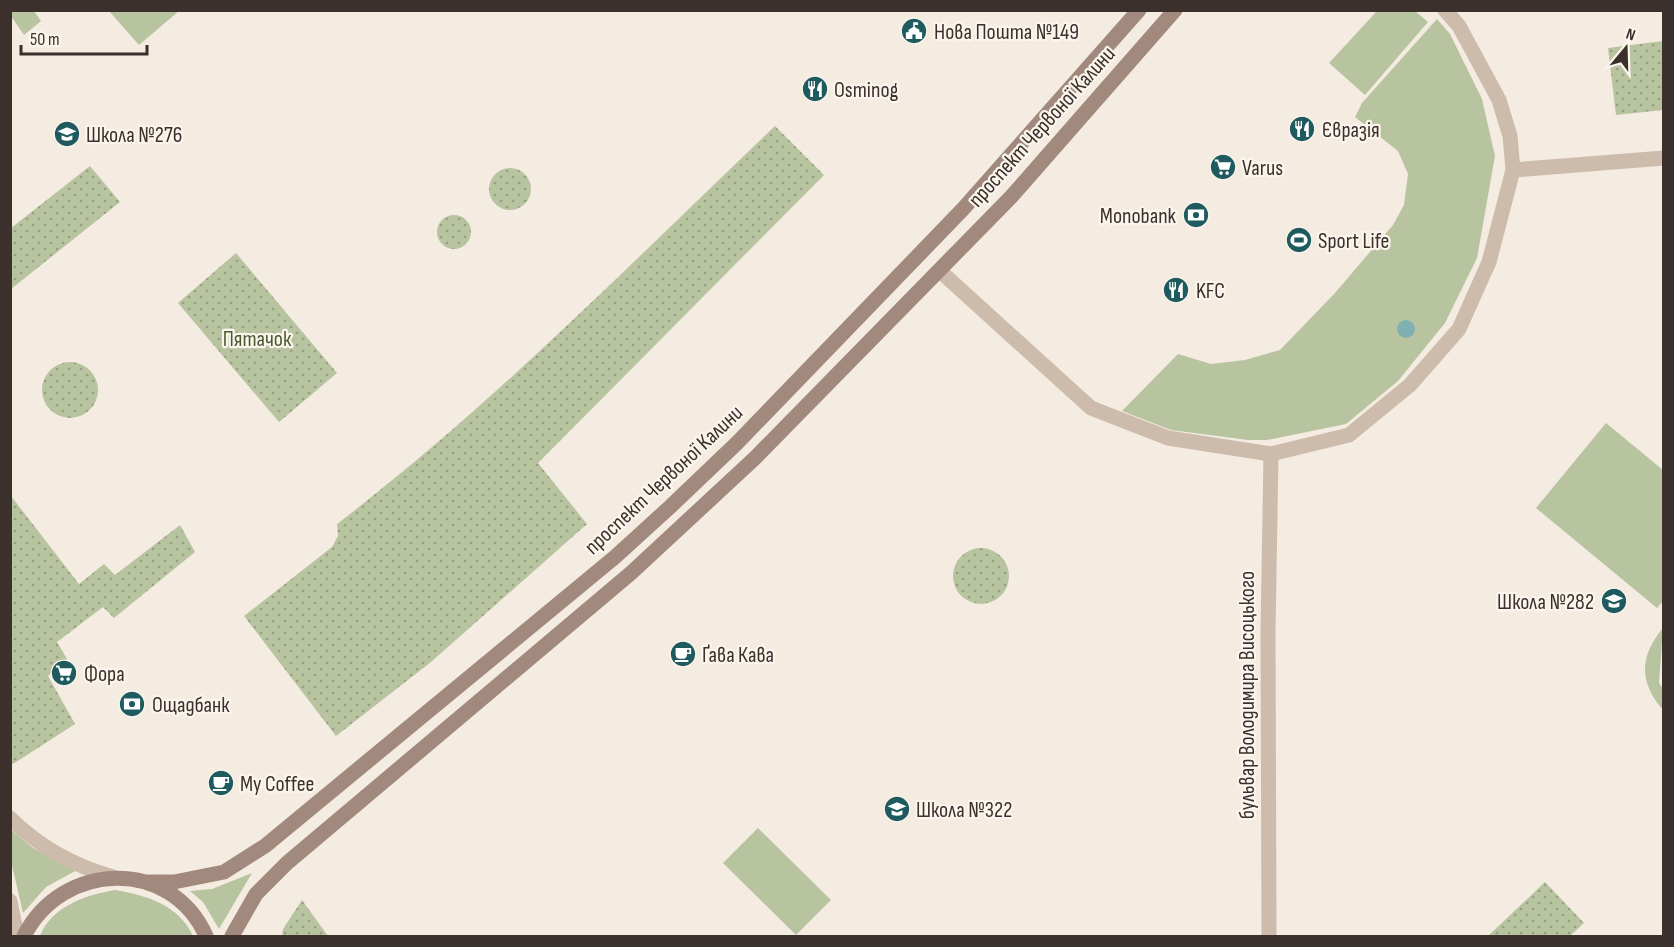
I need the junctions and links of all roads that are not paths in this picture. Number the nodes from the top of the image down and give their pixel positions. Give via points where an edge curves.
1 (1139, 10) edge
2 (1175, 10) edge
3 (1445, 10) edge
4 (1664, 158) edge
5 (1513, 170) junction
6 (940, 271) junction
7 (1271, 454) junction
8 (10, 818) edge
9 (113, 877) junction
10 (147, 882) junction
11 (10, 901) edge
12 (17, 936) edge
13 (24, 936) edge
14 (206, 936) edge
15 (232, 936) edge
16 (1269, 936) edge

1 - 10 main road, проспект Червоної Калини via 957,217 736,443 615,557 265,846 224,872 174,882
2 - 6 main road, проспект Червоної Калини via 1011,197
3 - 5 street via 1459,26 1498,100 1510,136
4 - 5 street
5 - 7 street via 1490,262 1459,329 1410,385 1349,435
6 - 7 street via 1091,408 1168,438
6 - 15 main road, проспект Червоної Калини via 755,458 631,573 287,863 256,894
7 - 16 street, бульвар Володимира Висоцького
8 - 9 street via 24,832 78,867
9 - 10 main road
9 - 13 main road via 82,883 55,897 33,919
10 - 14 main road via 177,898 200,923
11 - 12 street

